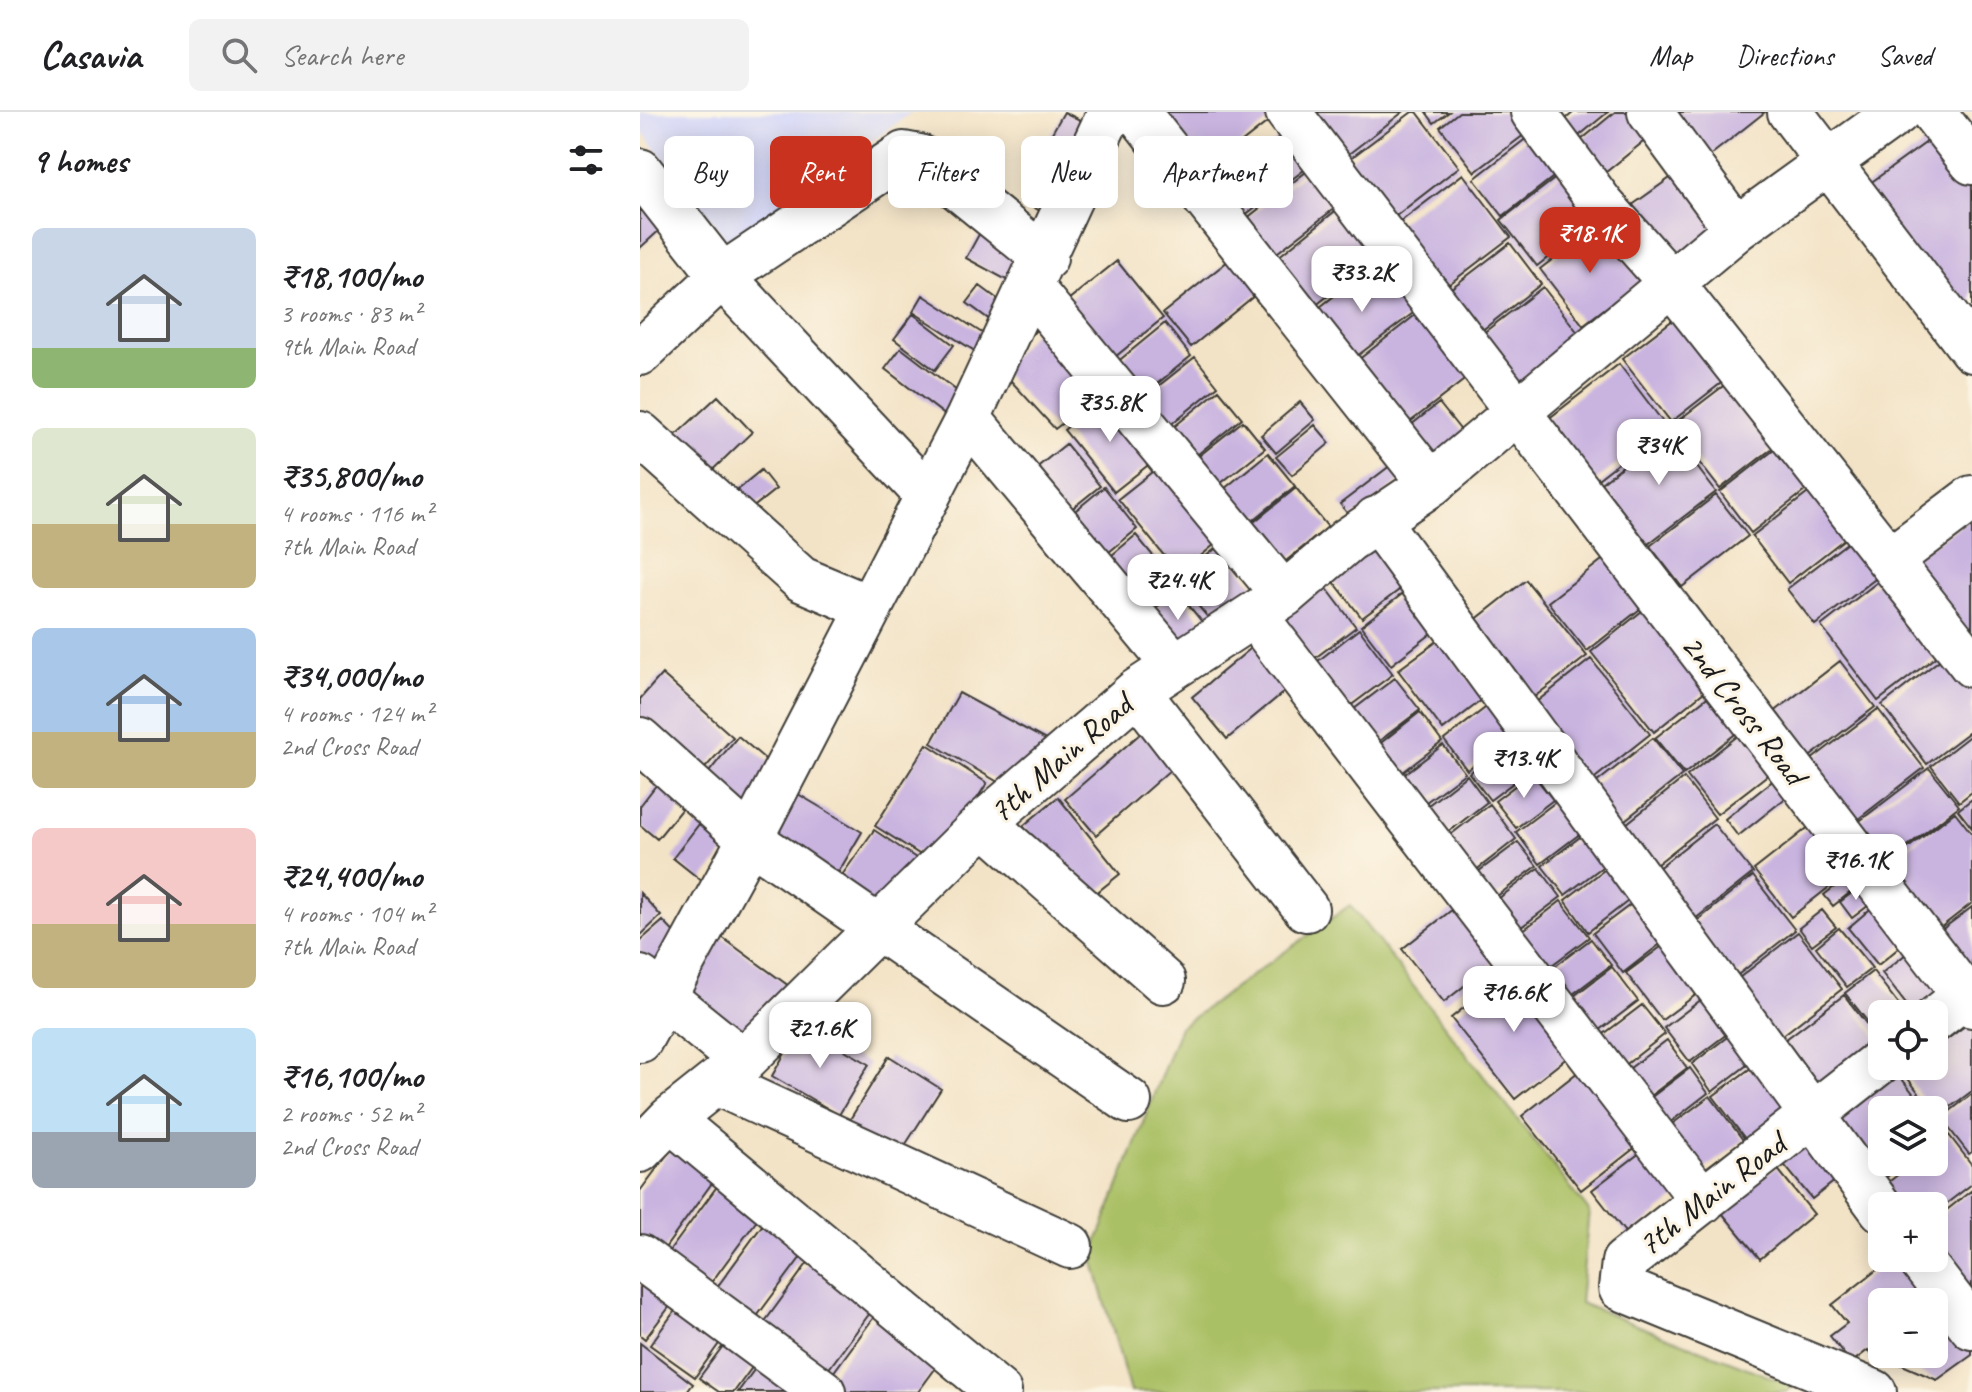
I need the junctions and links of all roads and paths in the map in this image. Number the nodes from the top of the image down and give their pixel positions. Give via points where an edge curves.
1 (1110, 112) edge
2 (1137, 112) edge
3 (1288, 112) edge
4 (1533, 112) edge
5 (1650, 112) edge
6 (1790, 112) edge
7 (1898, 112) edge
8 (1933, 112) edge
9 (1972, 162) edge
10 (1827, 163) junction
11 (640, 171) edge
12 (1736, 229) junction
13 (1038, 273) junction
14 (722, 276) junction
15 (1673, 285) junction
16 (1972, 350) edge
17 (640, 353) edge
18 (1517, 413) junction
19 (968, 418) junction
20 (640, 434) edge
21 (1431, 484) junction
22 (928, 496) junction
23 (1972, 498) edge
24 (1376, 519) junction
25 (1891, 559) junction
26 (1269, 605) junction
27 (870, 608) junction
28 (1174, 665) junction
29 (1972, 665) edge
30 (1137, 691) junction
31 (640, 740) edge
32 (984, 823) junction
33 (750, 839) junction
34 (1306, 909) dead end
35 (879, 929) junction
36 (1163, 981) dead end
37 (652, 989) edge
38 (1961, 1003) edge
39 (640, 1040) edge
40 (1868, 1071) edge
41 (731, 1072) junction
42 (1129, 1101) dead end
43 (1810, 1116) junction
44 (670, 1119) junction
45 (640, 1150) edge
46 (1868, 1192) edge
47 (1703, 1201) junction
48 (1070, 1246) dead end
49 (640, 1257) edge
50 (1930, 1272) edge
51 (1972, 1327) edge
52 (823, 1392) edge
53 (999, 1392) edge
54 (1874, 1392) edge

1 - 13 street
2 - 21 street
3 - 18 street, 2nd Cross Road
4 - 15 street via 1602,205
5 - 12 street
6 - 10 street
7 - 10 street, 7th Main Road
8 - 9 street
10 - 12 street, 7th Main Road
10 - 16 street
11 - 14 street
12 - 15 street, 7th Main Road
13 - 14 street via 910,153
13 - 19 street
13 - 26 street
14 - 17 street
14 - 22 street
15 - 18 street, 7th Main Road
15 - 25 street
18 - 21 street, 7th Main Road
18 - 38 street, 2nd Cross Road
19 - 22 street
19 - 28 street
20 - 27 street via 801,579
21 - 24 street, 7th Main Road
22 - 27 street
23 - 25 street
24 - 26 street, 7th Main Road
24 - 43 street
25 - 29 street
26 - 28 street, 7th Main Road
26 - 47 street
27 - 33 street
28 - 30 street, 7th Main Road
30 - 32 street, 7th Main Road
30 - 34 street
31 - 33 street
32 - 35 street, 7th Main Road
32 - 36 street
33 - 35 street
33 - 37 street
35 - 41 street, 7th Main Road
35 - 42 street
37 - 39 street
37 - 41 street
40 - 43 street, 7th Main Road
41 - 44 street, 7th Main Road
41 - 48 street
43 - 46 street
43 - 47 street, 7th Main Road
44 - 45 street, 7th Main Road
44 - 53 street
47 - 54 street, 7th Main Road via 1624,1262 1621,1288
49 - 52 street
50 - 51 street

